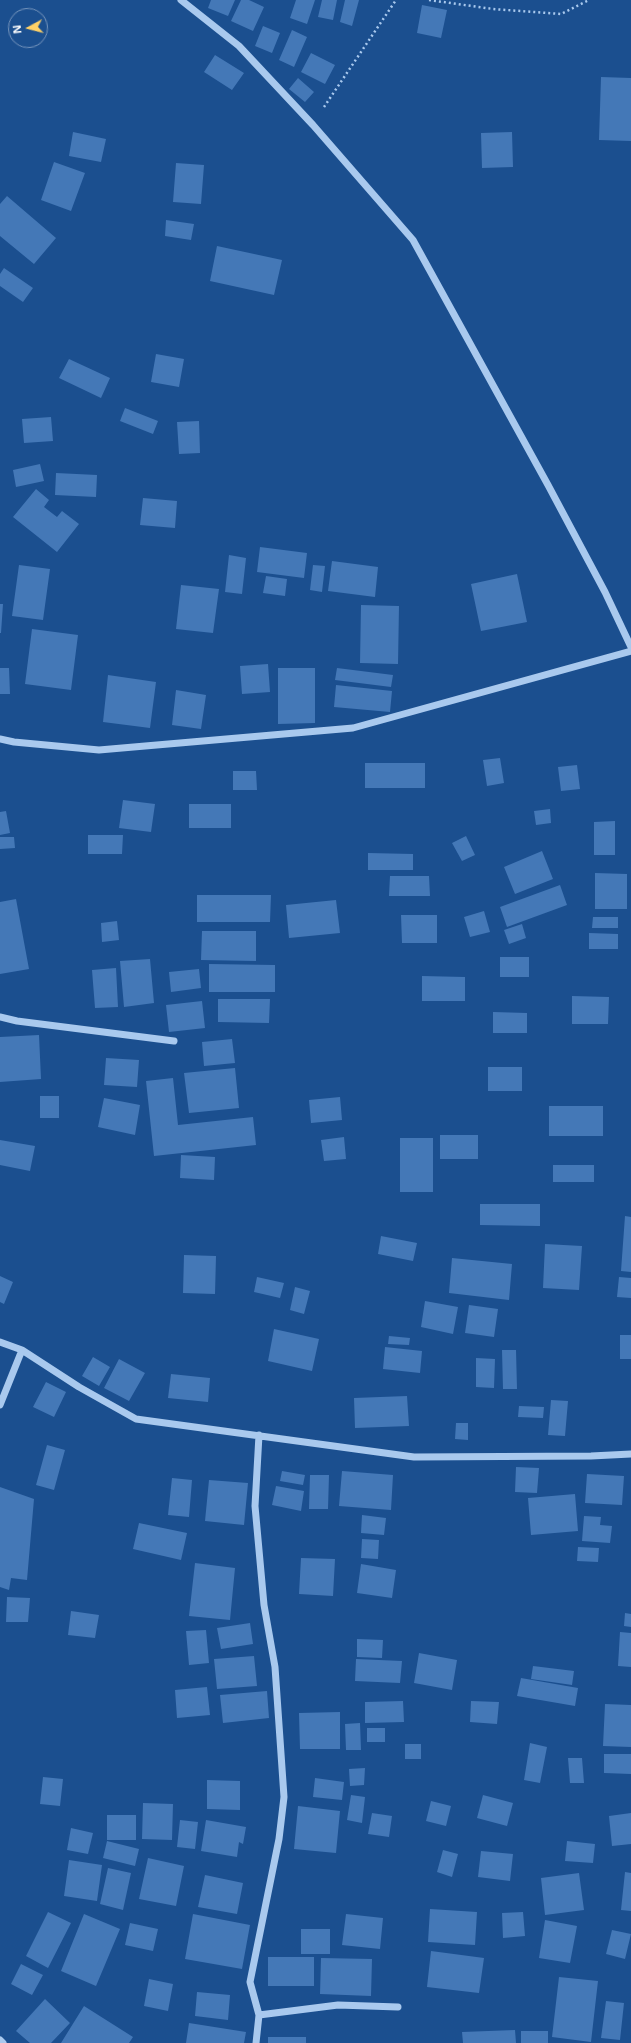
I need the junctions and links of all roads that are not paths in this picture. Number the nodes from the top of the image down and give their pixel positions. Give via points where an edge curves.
1 (181, 0) edge
2 (631, 647) edge
3 (631, 651) edge
4 (0, 739) edge
5 (0, 1017) edge
6 (174, 1041) dead end
7 (0, 1342) edge
8 (22, 1350) junction
9 (0, 1406) edge
10 (259, 1435) junction
11 (631, 1454) edge
12 (398, 2006) dead end
13 (259, 2015) junction
14 (0, 2040) edge
15 (3, 2043) edge
16 (256, 2043) edge

1 - 2 street via 239,46 313,125 413,240 548,485
3 - 4 street via 353,728 99,750
5 - 6 street
7 - 8 street
8 - 9 street
8 - 10 street via 79,1387 136,1419
10 - 11 street via 414,1457
10 - 13 street via 255,1506 264,1605 275,1667 282,1738 284,1797 250,1982
12 - 13 street via 338,2004
13 - 16 street
14 - 15 street

